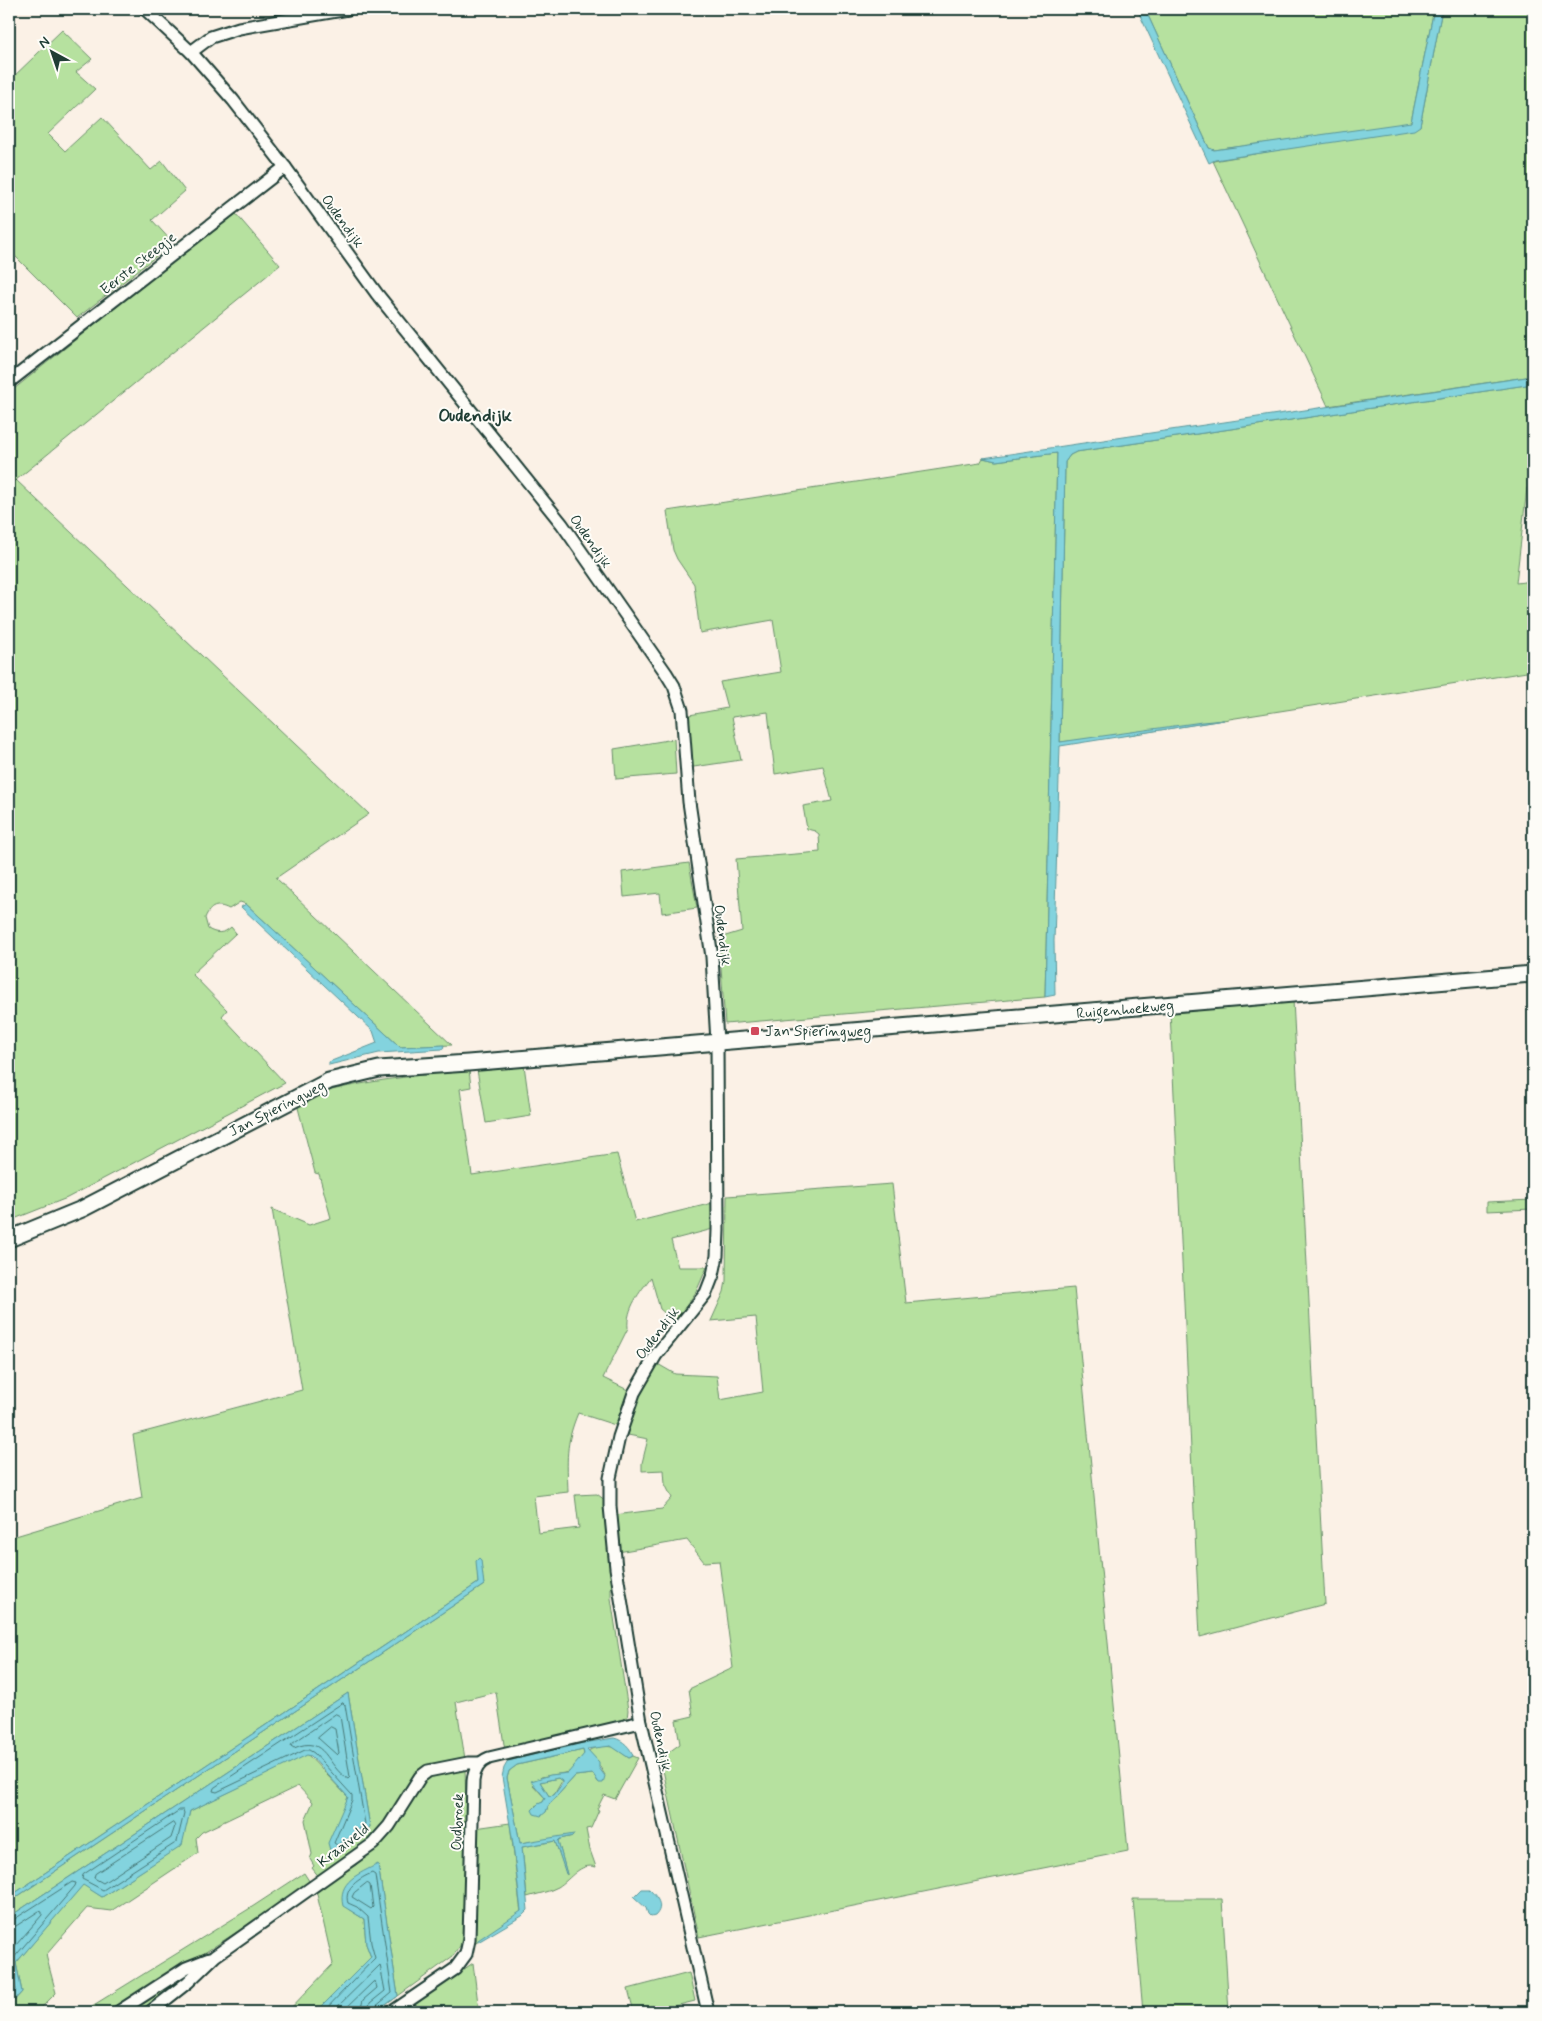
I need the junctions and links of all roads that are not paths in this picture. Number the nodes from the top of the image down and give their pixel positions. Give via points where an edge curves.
1 (145, 9) edge
2 (348, 9) edge
3 (191, 52) junction
4 (285, 167) junction
5 (9, 382) edge
6 (1533, 974) edge
7 (717, 1042) junction
8 (9, 1239) edge
9 (641, 1722) junction
10 (480, 1763) junction
11 (215, 1956) junction
12 (118, 2012) edge
13 (150, 2012) edge
14 (392, 2012) edge
15 (708, 2012) edge

1 - 3 street, Oudendijk
2 - 3 street via 239,28 211,37
3 - 4 street, Oudendijk via 234,100
4 - 5 street, Eerste Steegje
4 - 7 street, Oudendijk via 377,294 562,524 674,686 682,710 689,802 712,958
6 - 7 street, Ruigenhoekweg
7 - 8 street, Jan Spieringweg via 379,1069 329,1081 82,1210
7 - 9 street, Oudendijk via 718,1230 713,1275 706,1293 656,1355 634,1393 610,1478 616,1568
9 - 10 street
9 - 15 street, Oudendijk
10 - 11 street, Kraaiveld via 428,1770 373,1844
10 - 14 street, Oudbroek via 474,1776 470,1940 466,1954 454,1969
11 - 12 street, Kraaiveld via 186,1968
11 - 13 street, Kraaiveld

